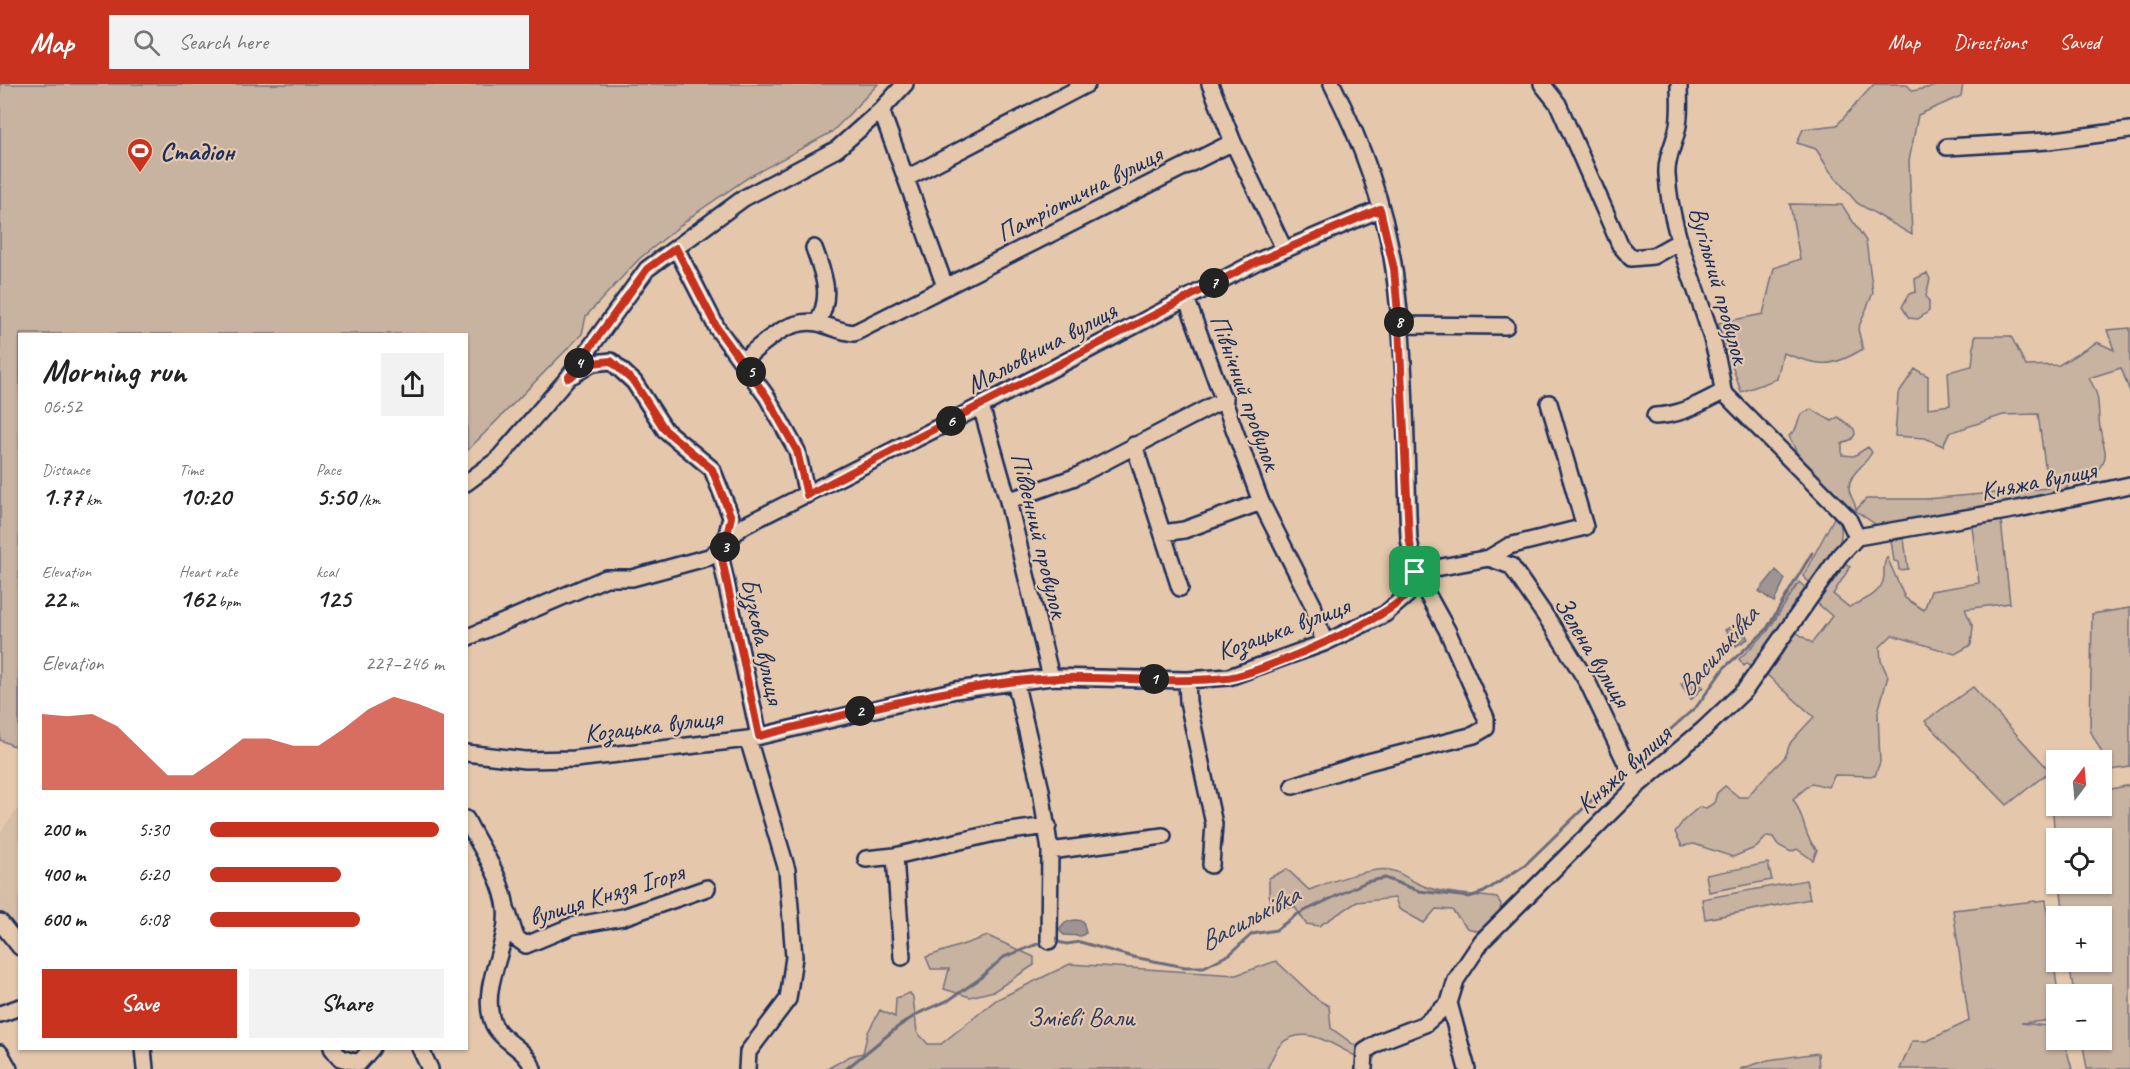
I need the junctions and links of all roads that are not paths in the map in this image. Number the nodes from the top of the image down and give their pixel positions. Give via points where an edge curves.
1 (904, 84) edge
2 (1087, 84) edge
3 (1210, 84) edge
4 (1332, 84) edge
5 (1542, 84) edge
6 (1679, 84) edge
7 (881, 110) junction
8 (2130, 130) edge
9 (1233, 142) junction
10 (1947, 147) dead end
11 (908, 178) junction
12 (1380, 209) junction
13 (1678, 242) junction
14 (676, 248) junction
15 (814, 248) dead end
16 (1284, 249) junction
17 (945, 286) junction
18 (1186, 298) junction
19 (817, 323) junction
20 (1399, 325) junction
21 (1506, 326) dead end
22 (742, 360) junction
23 (568, 378) junction
24 (1723, 392) junction
25 (1225, 399) junction
26 (1550, 403) dead end
27 (981, 406) junction
28 (1655, 416) dead end
29 (1134, 445) junction
30 (468, 482) edge
31 (2130, 485) edge
32 (807, 495) junction
33 (1008, 501) junction
34 (1261, 502) junction
35 (1163, 533) junction
36 (728, 537) junction
37 (1857, 537) junction
38 (1489, 558) junction
39 (1415, 572) junction
40 (1180, 588) dead end
41 (468, 638) edge
42 (1323, 643) junction
43 (1051, 677) junction
44 (1187, 680) junction
45 (1015, 681) junction
46 (753, 737) junction
47 (468, 753) edge
48 (1293, 786) dead end
49 (1637, 786) junction
50 (468, 823) edge
51 (1048, 826) junction
52 (1163, 836) dead end
53 (1050, 851) junction
54 (896, 856) junction
55 (866, 859) dead end
56 (1211, 865) dead end
57 (707, 888) dead end
58 (506, 908) junction
59 (0, 922) edge
60 (1049, 941) dead end
61 (18, 944) edge
62 (902, 957) dead end
63 (1449, 1003) junction
64 (18, 1008) edge
65 (0, 1014) edge
66 (143, 1050) edge
67 (334, 1050) edge
68 (370, 1050) edge
69 (0, 1053) edge
70 (358, 1066) edge
71 (9, 1069) edge
72 (145, 1069) edge
73 (532, 1069) edge
74 (747, 1069) edge
75 (1364, 1069) edge
76 (1467, 1069) edge

1 - 7 street
2 - 11 street
3 - 9 street
4 - 12 street via 1357,136
5 - 13 street via 1558,104 1620,245 1631,258 1653,256
6 - 13 street, Вугільний провулок via 1680,116 1667,174
7 - 11 street
7 - 14 street via 837,149 744,198
8 - 10 street via 2068,139
9 - 16 street
9 - 17 street, Патріотична вулиця
11 - 17 street
12 - 16 street, Мальовнича вулиця
12 - 20 street via 1394,269
13 - 24 street, Вугільний провулок via 1708,322
14 - 22 street via 717,328
14 - 23 street via 647,269
15 - 19 street via 827,290 825,310
16 - 18 street, Мальовнича вулиця
17 - 19 street, Патріотична вулиця via 854,333
18 - 25 street, Північний провулок
18 - 27 street, Мальовнича вулиця
19 - 22 street, Патріотична вулиця via 797,324 777,332
20 - 21 street
20 - 39 street via 1409,538
22 - 32 street via 797,451
23 - 30 street via 497,460
23 - 36 street, Бузкова вулиця via 592,363 611,361 634,382 665,430 712,469 731,517
24 - 28 street, Вугільний провулок via 1693,409
24 - 37 street via 1848,518
25 - 29 street
25 - 34 street, Північний провулок
26 - 38 street via 1585,526 1509,546
27 - 32 street, Мальовнича вулиця
27 - 33 street, Південний провулок
29 - 33 street via 1075,477
29 - 35 street
31 - 37 street, Княжа вулиця
32 - 36 street, Мальовнича вулиця
33 - 43 street, Південний провулок
34 - 35 street, Північний провулок via 1184,530
34 - 42 street, Північний провулок via 1313,605
35 - 40 street
36 - 41 street, Мальовнича вулиця via 719,551 709,557 632,578 606,578
36 - 46 street, Бузкова вулиця via 722,559
37 - 49 street, Княжа вулиця via 1840,555 1745,690
38 - 39 street
38 - 49 street, Зелена вулиця via 1511,566 1553,627 1588,683
39 - 42 street, Козацька вулиця via 1407,595 1385,614
39 - 48 street via 1447,630 1486,728 1474,735
42 - 44 street, Козацька вулиця via 1229,678
43 - 44 street, Козацька вулиця
43 - 45 street, Козацька вулиця
44 - 56 street via 1188,702 1214,824
45 - 46 street, Козацька вулиця via 934,695
45 - 51 street
46 - 47 street, Козацька вулиця via 575,759 525,760
46 - 74 street, Бузкова вулиця via 787,870 794,957 788,999 748,1052
49 - 63 street, Княжа вулиця via 1482,941 1456,980
50 - 58 street via 493,868
51 - 53 street
51 - 54 street via 995,832
52 - 53 street
53 - 60 street
54 - 55 street
54 - 62 street
57 - 58 street, вулиця Князя Ігоря via 623,917 572,926 526,945 516,938
58 - 73 street via 504,935 489,997 491,1018 498,1033 529,1058
59 - 61 street
63 - 75 street via 1425,1024 1365,1051
63 - 76 street
64 - 65 street
66 - 72 street
67 - 70 street via 340,1058
68 - 70 street
69 - 71 street

